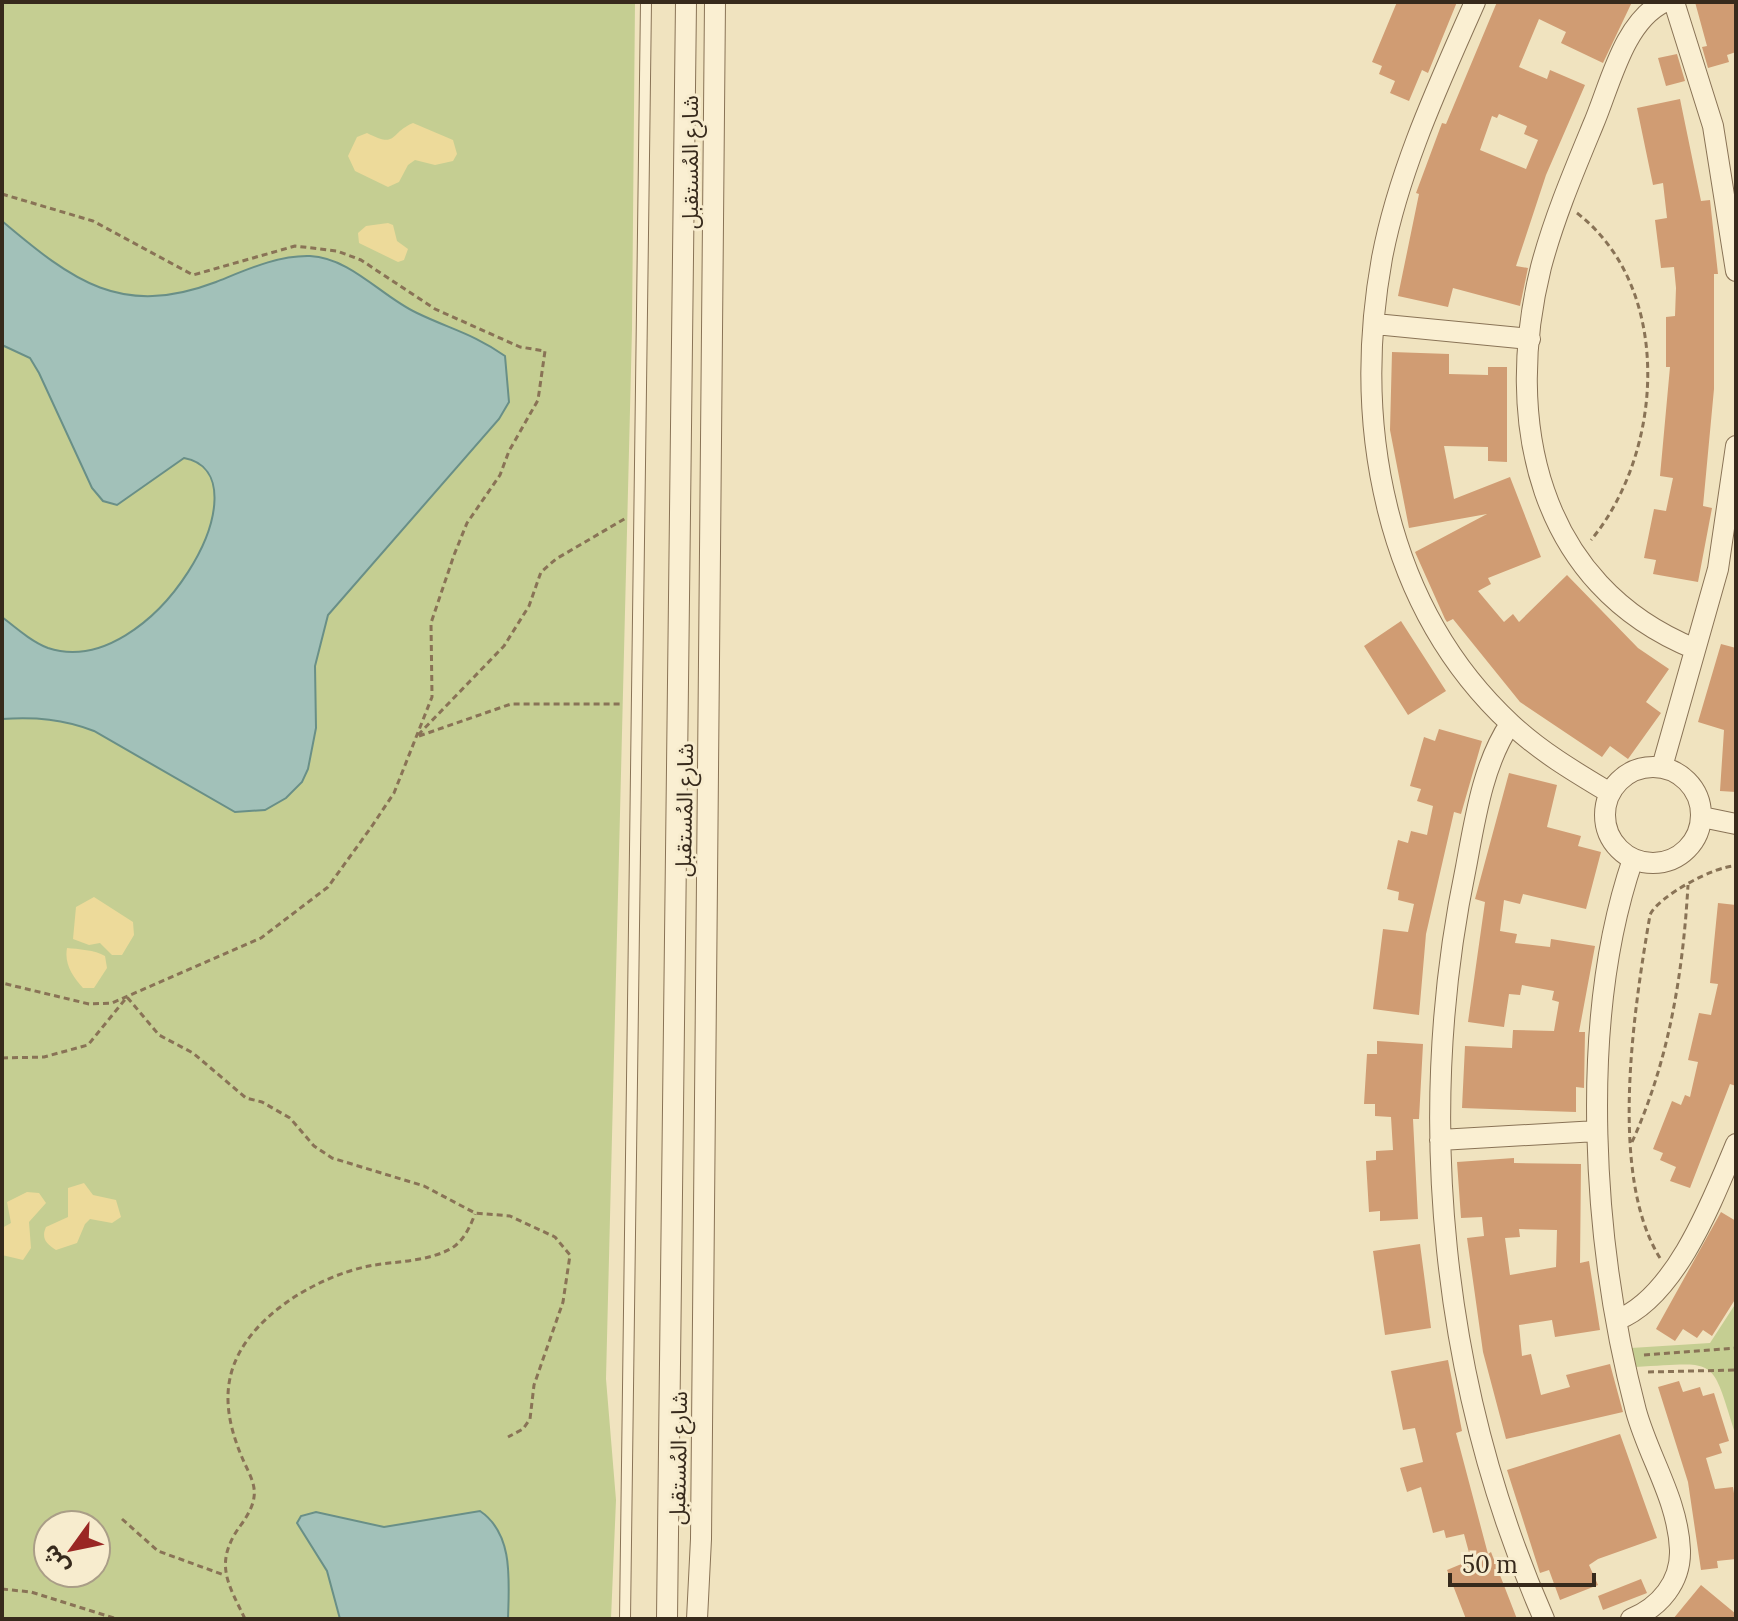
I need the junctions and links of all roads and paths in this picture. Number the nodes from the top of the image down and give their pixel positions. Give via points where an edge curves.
1 (646, 2) edge
2 (686, 2) edge
3 (715, 2) edge
4 (1475, 2) edge
5 (1664, 2) edge
6 (1674, 2) edge
7 (2, 194) edge
8 (1563, 202) junction
9 (1736, 271) edge
10 (1375, 324) junction
11 (1530, 339) junction
12 (1736, 446) edge
13 (639, 511) junction
14 (1732, 513) edge
15 (1576, 558) junction
16 (1695, 649) junction
17 (636, 705) junction
18 (1510, 724) junction
19 (415, 738) junction
20 (1662, 767) junction
21 (1610, 793) junction
22 (1702, 817) junction
23 (1736, 824) edge
24 (1633, 859) junction
25 (1736, 866) edge
26 (1688, 885) junction
27 (2, 983) edge
28 (127, 997) junction
29 (2, 1058) edge
30 (1597, 1131) junction
31 (1440, 1140) junction
32 (1736, 1144) edge
33 (1630, 1145) junction
34 (475, 1213) junction
35 (1669, 1273) junction
36 (1617, 1320) junction
37 (1736, 1348) edge
38 (1626, 1365) junction
39 (1736, 1370) edge
40 (508, 1437) dead end
41 (122, 1519) dead end
42 (224, 1575) junction
43 (2, 1589) edge
44 (117, 1619) edge
45 (245, 1619) edge
46 (625, 1619) edge
47 (667, 1619) edge
48 (697, 1619) edge
49 (1544, 1619) edge
50 (1631, 1619) edge

1 - 13 lane
2 - 47 street, شارع المُستقبل
3 - 48 street, شارع المُستقبل
4 - 10 street via 1400,192 1382,258
5 - 8 street via 1635,29
6 - 9 street via 1713,126
7 - 19 path via 93,221 193,275 295,246 337,251 361,260 435,309 520,347 545,351 538,400 500,475 467,523 431,623 432,697
8 - 11 street via 1542,266
8 - 15 path via 1603,237 1635,288 1646,362 1639,443 1621,493
10 - 11 street
10 - 18 street via 1375,434 1394,542 1439,636
11 - 15 street via 1529,402 1538,474 1553,518
12 - 14 street
13 - 17 lane
13 - 19 path via 541,572 529,606 504,646
14 - 16 street
15 - 16 street via 1629,613
16 - 20 street
17 - 19 path via 511,704
17 - 46 lane
18 - 21 street
18 - 31 street via 1493,757 1460,893 1446,993
19 - 28 path via 394,793 328,887 261,938
20 - 21 street via 1626,775
20 - 22 street via 1675,771 1695,790
21 - 24 street via 1608,831
22 - 23 street
22 - 24 street via 1700,830 1684,853 1660,863
24 - 30 street via 1604,1002
25 - 26 path
26 - 33 path via 1673,1017 1650,1103
26 - 33 path via 1659,900 1650,915 1634,1038
27 - 28 path via 89,1004
28 - 29 path via 88,1045 44,1057
28 - 34 path via 159,1035 193,1053 246,1098 290,1118 332,1158 424,1186
30 - 31 street
30 - 36 street
31 - 49 street via 1447,1256 1461,1351 1498,1496
32 - 35 street
33 - 35 path via 1637,1207
34 - 40 path via 510,1216 534,1226 555,1237 570,1255 563,1302 534,1385 530,1419
34 - 42 path via 452,1248 344,1273 278,1311 248,1339 230,1376 227,1404 254,1497 226,1556
35 - 36 street via 1649,1301
36 - 38 street
37 - 38 path
38 - 39 path
38 - 50 street via 1642,1430 1670,1499 1680,1552 1671,1588
41 - 42 path via 158,1551
42 - 45 path
43 - 44 path via 31,1592

